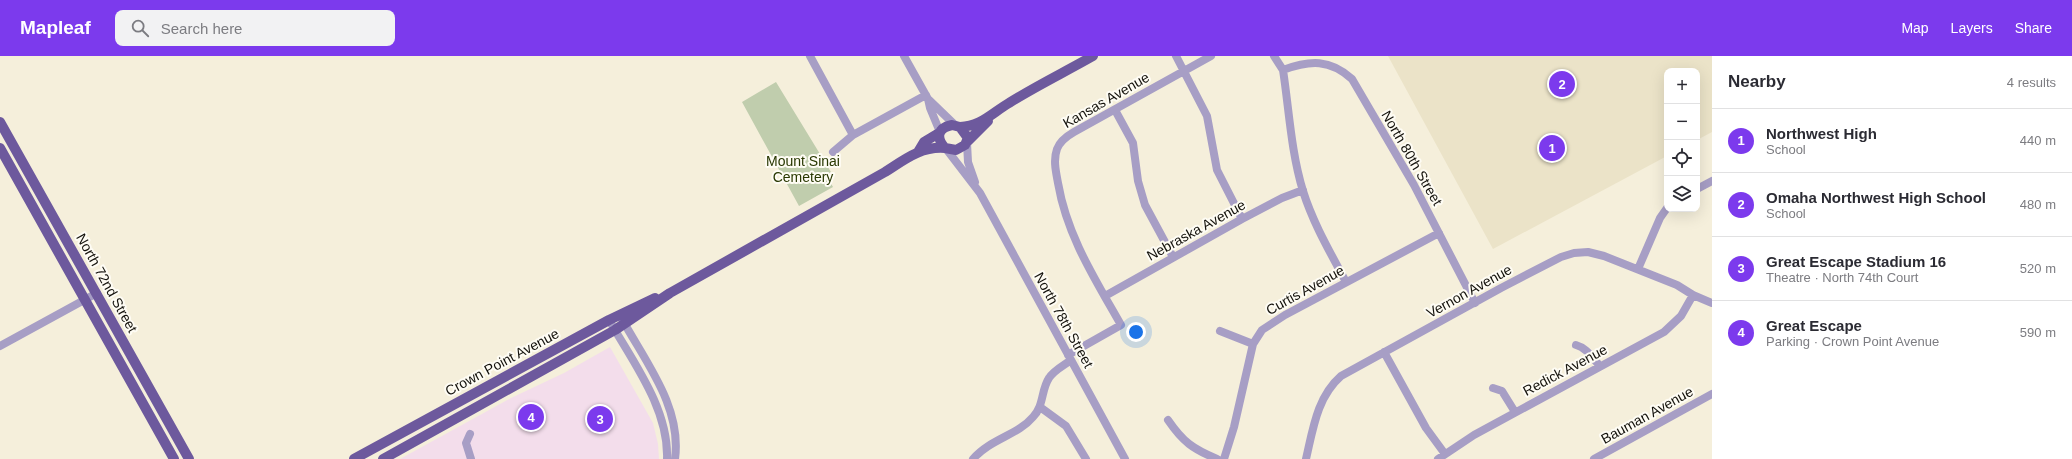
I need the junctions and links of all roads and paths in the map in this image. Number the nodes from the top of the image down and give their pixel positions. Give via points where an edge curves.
1 (810, 56) edge
2 (904, 56) edge
3 (1093, 56) edge
4 (1176, 56) edge
5 (1211, 56) edge
6 (1274, 56) edge
7 (1283, 70) junction
8 (1184, 71) junction
9 (927, 97) junction
10 (1115, 110) junction
11 (990, 118) junction
12 (0, 122) edge
13 (958, 126) junction
14 (939, 132) junction
15 (853, 135) junction
16 (968, 142) junction
17 (0, 148) edge
18 (946, 149) junction
19 (833, 152) dead end
20 (918, 152) junction
21 (1712, 181) edge
22 (1700, 187) edge
23 (1303, 190) junction
24 (980, 193) junction
25 (1664, 212) edge
26 (1242, 219) junction
27 (1439, 233) junction
28 (1173, 258) junction
29 (1638, 269) junction
30 (1346, 282) junction
31 (97, 293) junction
32 (666, 295) junction
33 (1693, 295) junction
34 (1105, 296) junction
35 (85, 299) junction
36 (1475, 303) junction
37 (1712, 303) edge
38 (620, 315) junction
39 (609, 320) junction
40 (625, 324) junction
41 (615, 330) junction
42 (1220, 331) dead end
43 (1253, 344) junction
44 (1576, 345) dead end
45 (0, 346) edge
46 (1384, 352) junction
47 (1069, 358) junction
48 (1600, 366) junction
49 (1493, 388) dead end
50 (1712, 394) edge
51 (1040, 407) junction
52 (1515, 412) junction
53 (1168, 420) dead end
54 (674, 426) junction
55 (665, 427) junction
56 (470, 434) dead end
57 (1442, 457) edge
58 (174, 459) edge
59 (189, 459) edge
60 (354, 459) edge
61 (383, 459) edge
62 (471, 459) edge
63 (666, 459) edge
64 (675, 459) edge
65 (973, 459) edge
66 (1086, 459) edge
67 (1125, 459) edge
68 (1217, 459) edge
69 (1224, 459) edge
70 (1306, 459) edge
71 (1594, 459) edge

1 - 15 street
2 - 9 street
3 - 11 main road via 1009,103
4 - 8 street
5 - 8 street, Kansas Avenue
6 - 7 street
7 - 23 street via 1297,167
7 - 27 street, North 80th Street via 1315,63 1342,70 1352,79
8 - 10 street, Kansas Avenue
8 - 26 street via 1207,116 1219,177
9 - 13 street
9 - 14 street
9 - 15 street
10 - 28 street via 1133,143 1144,205
10 - 34 street, Kansas Avenue via 1074,132 1060,144 1056,156 1065,216 1074,240
11 - 13 main road via 973,125
11 - 16 main road
12 - 31 main road, North 72nd Street
13 - 14 main road via 946,127
13 - 16 main road via 966,133
14 - 18 main road via 940,142
14 - 20 main road, Crown Point Avenue via 924,142
15 - 19 street
16 - 18 main road via 959,149
16 - 24 street via 968,162
17 - 35 main road, North 72nd Street
18 - 20 main road, Crown Point Avenue via 932,148
18 - 24 street
20 - 32 main road, Crown Point Avenue
21 - 22 street
23 - 26 street, Nebraska Avenue
23 - 30 street via 1318,229
24 - 47 street, North 78th Street
25 - 29 street
26 - 28 street, Nebraska Avenue
27 - 30 street, Curtis Avenue
27 - 36 street, North 80th Street
28 - 34 street, Nebraska Avenue
29 - 33 street, Vernon Avenue via 1677,285
29 - 36 street, Vernon Avenue via 1588,252 1574,253 1547,264
30 - 43 street, Curtis Avenue via 1268,325
31 - 35 street
31 - 59 main road, North 72nd Street
32 - 38 main road, Crown Point Avenue
32 - 40 main road, Crown Point Avenue
33 - 37 street, Vernon Avenue
33 - 48 street, Redick Avenue via 1681,316 1664,332
34 - 47 street, Kansas Avenue via 1121,325
35 - 45 street
35 - 58 main road, North 72nd Street
36 - 46 street, Vernon Avenue
38 - 39 main road, Crown Point Avenue
38 - 40 street
39 - 41 street
39 - 60 main road, Crown Point Avenue
40 - 41 main road, Crown Point Avenue
40 - 54 street via 666,399
41 - 55 street via 654,399
41 - 61 main road, Crown Point Avenue
42 - 43 street
43 - 69 street, Curtis Avenue
44 - 48 street via 1582,347
46 - 57 street
46 - 70 street, Vernon Avenue via 1345,373 1329,388 1319,407
47 - 51 street via 1050,377
47 - 67 street, North 78th Street
48 - 52 street, Redick Avenue
49 - 52 street via 1502,391
50 - 71 street, Bauman Avenue
51 - 65 street via 1030,420 985,447
51 - 66 street via 1066,426
52 - 57 street, Redick Avenue via 1459,444
53 - 68 street via 1190,446
54 - 55 street
54 - 64 street
55 - 63 street
56 - 62 street via 466,442

